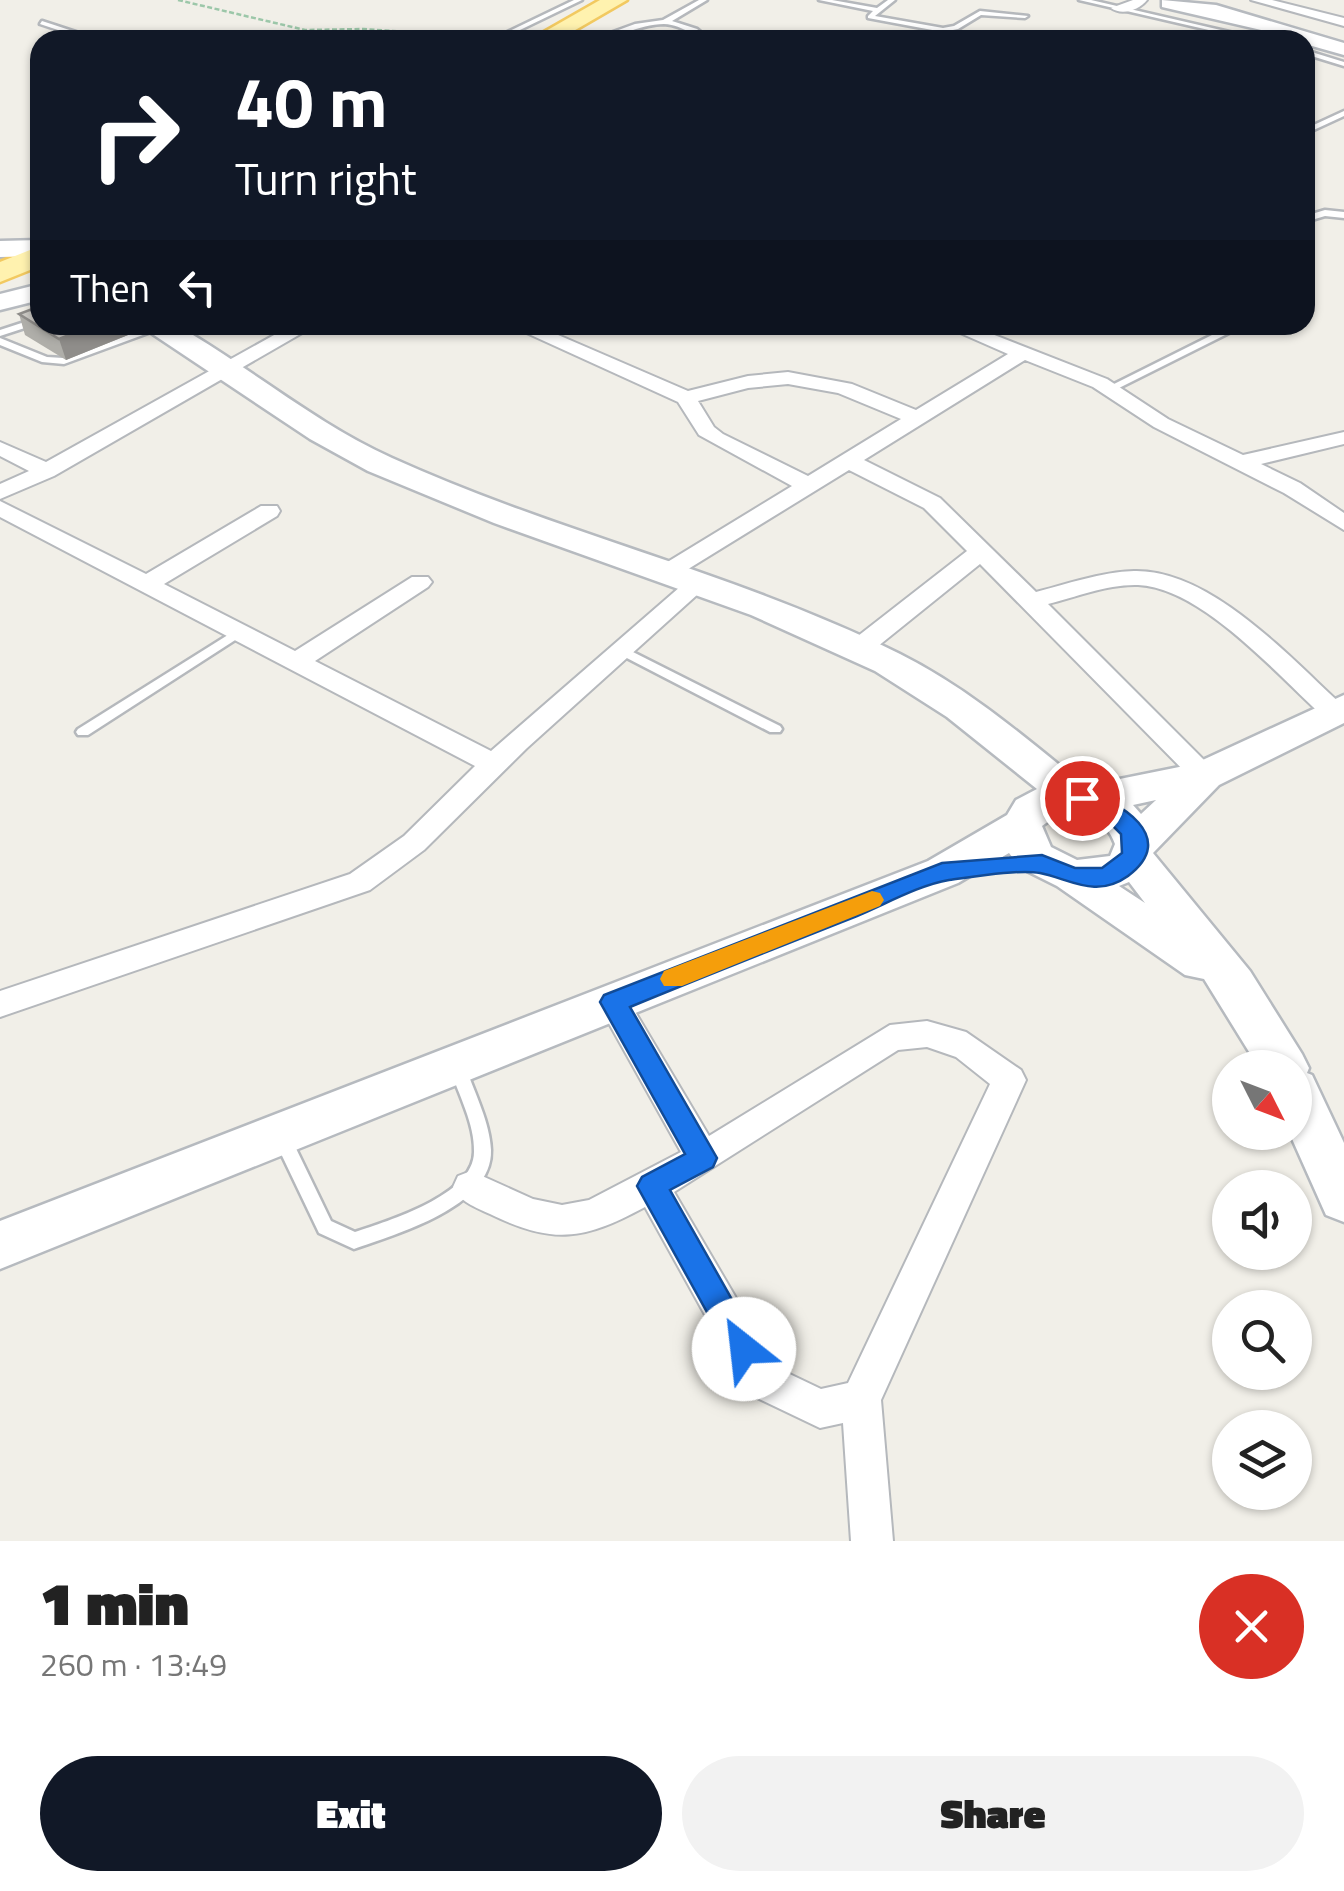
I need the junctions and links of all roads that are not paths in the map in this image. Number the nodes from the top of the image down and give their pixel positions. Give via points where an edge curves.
1 (578, 0) edge
2 (616, 0) edge
3 (653, 0) edge
4 (704, 0) edge
5 (822, 0) edge
6 (892, 0) edge
7 (1082, 0) edge
8 (1191, 0) edge
9 (1257, 0) edge
10 (848, 2) edge
11 (1154, 4) edge
12 (1208, 6) edge
13 (1118, 8) joint
14 (876, 10) junction
15 (1025, 16) dead end
16 (665, 22) junction
17 (1344, 22) edge
18 (42, 23) dead end
19 (64, 30) edge
20 (515, 30) edge
21 (560, 30) edge
22 (599, 30) edge
23 (620, 30) edge
24 (697, 30) edge
25 (1231, 30) edge
26 (1284, 30) edge
27 (1315, 40) edge
28 (1344, 49) edge
29 (1315, 55) edge
30 (1344, 64) edge
31 (1344, 113) edge
32 (1315, 127) edge
33 (1316, 215) edge
34 (1344, 215) edge
35 (0, 249) edge
36 (30, 251) edge
37 (30, 257) edge
38 (0, 273) edge
39 (30, 282) edge
40 (30, 294) edge
41 (0, 298) edge
42 (30, 326) edge
43 (131, 335) edge
44 (162, 335) edge
45 (287, 335) edge
46 (541, 335) edge
47 (977, 335) edge
48 (1220, 335) edge
49 (0, 337) edge
50 (34, 340) edge
51 (16, 348) junction
52 (53, 352) edge
53 (1023, 353) junction
54 (38, 358) junction
55 (227, 366) junction
56 (1111, 388) junction
57 (686, 398) junction
58 (917, 418) junction
59 (1344, 438) edge
60 (0, 448) edge
61 (848, 460) junction
62 (1242, 462) junction
63 (46, 470) junction
64 (808, 485) junction
65 (0, 492) edge
66 (0, 508) edge
67 (270, 511) dead end
68 (1344, 523) edge
69 (981, 552) junction
70 (680, 580) junction
71 (420, 582) dead end
72 (147, 584) junction
73 (1031, 601) junction
74 (239, 632) junction
75 (858, 648) junction
76 (625, 652) junction
77 (296, 662) junction
78 (1339, 709) edge
79 (775, 730) dead end
80 (83, 732) dead end
81 (1001, 739) junction
82 (493, 764) junction
83 (1205, 775) junction
84 (1081, 799) junction
85 (1024, 819) junction
86 (1134, 851) junction
87 (1057, 870) junction
88 (942, 872) junction
89 (1234, 984) junction
90 (614, 1002) junction
91 (0, 1004) edge
92 (1274, 1050) edge
93 (457, 1064) junction
94 (1312, 1127) edge
95 (280, 1134) junction
96 (703, 1158) junction
97 (652, 1186) junction
98 (471, 1187) junction
99 (1344, 1199) edge
100 (0, 1245) edge
101 (860, 1399) junction
102 (872, 1541) edge

1 - 20 lane
2 - 21 main road
3 - 22 main road
4 - 16 lane
5 - 10 lane
6 - 14 lane
7 - 13 lane
8 - 11 street
9 - 17 street
10 - 14 lane
11 - 12 street
11 - 13 street
11 - 25 lane
12 - 26 street
14 - 15 lane via 870,17 943,30 980,13
16 - 23 lane
16 - 24 lane
18 - 19 lane
27 - 28 street
29 - 30 lane
31 - 32 lane
33 - 34 lane
35 - 36 street
37 - 38 main road
39 - 41 main road
40 - 41 street
42 - 49 lane
43 - 54 lane via 72,360
44 - 55 street
45 - 55 street
46 - 57 street
47 - 53 street
48 - 56 lane
49 - 51 lane
50 - 51 lane
51 - 54 lane
52 - 54 lane
53 - 56 street
53 - 58 street
55 - 63 street
55 - 70 street via 318,432 382,466
56 - 62 street via 1161,423
57 - 58 street via 796,378
57 - 64 street via 706,431
58 - 61 street
59 - 62 street
60 - 63 street
61 - 64 street
61 - 69 street via 932,503
62 - 68 street
63 - 65 street
64 - 70 street
66 - 72 street
67 - 72 street
69 - 73 street
69 - 75 street
70 - 75 street
70 - 76 street
71 - 77 street
72 - 74 street
73 - 78 street via 1125,579 1160,580 1206,600
73 - 83 street
74 - 77 street
74 - 80 lane
75 - 81 street via 920,681
76 - 79 lane
76 - 82 street
77 - 82 street
78 - 83 street
81 - 84 street
81 - 85 street
82 - 91 street via 396,862 360,882
83 - 84 street
83 - 86 street
84 - 85 street via 1054,798
84 - 86 street via 1122,818
85 - 87 street via 1025,846
85 - 88 street
86 - 87 street via 1126,866 1104,876
86 - 89 street
87 - 88 street
87 - 89 street
88 - 90 street
89 - 92 street
90 - 93 street
90 - 96 street
93 - 95 street
93 - 98 lane via 484,1155
94 - 99 street
95 - 98 lane via 325,1226 354,1241
95 - 100 street
96 - 97 street
96 - 101 street via 890,1038 950,1036 1008,1080
97 - 98 street via 590,1219 554,1222
97 - 101 street via 762,1381 820,1409
101 - 102 street

